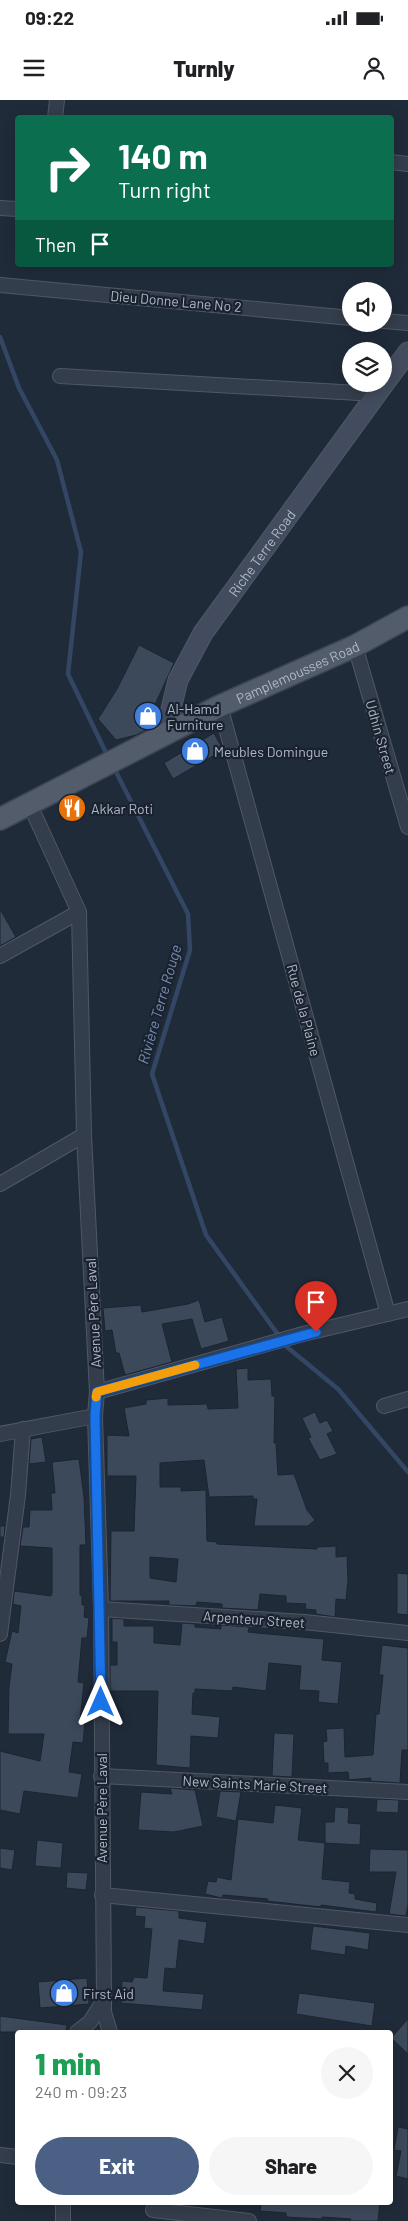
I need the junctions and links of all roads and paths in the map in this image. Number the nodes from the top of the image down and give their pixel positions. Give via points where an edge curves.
1 (57, 100) edge
2 (55, 115) edge
3 (394, 162) edge
4 (408, 164) edge
5 (0, 208) edge
6 (15, 209) edge
7 (0, 285) edge
8 (342, 317) edge
9 (392, 322) edge
10 (408, 323) edge
11 (408, 352) edge
12 (392, 373) edge
13 (60, 376) dead end
14 (342, 386) edge
15 (377, 392) edge
16 (408, 617) edge
17 (355, 646) junction
18 (220, 706) junction
19 (165, 734) junction
20 (30, 805) junction
21 (0, 819) edge
22 (408, 827) edge
23 (79, 912) junction
24 (0, 956) edge
25 (84, 1135) junction
26 (0, 1184) edge
27 (408, 1309) edge
28 (388, 1314) junction
29 (97, 1392) junction
30 (408, 1399) edge
31 (384, 1406) dead end
32 (95, 1416) junction
33 (23, 1429) junction
34 (0, 1434) edge
35 (101, 1609) junction
36 (408, 1632) edge
37 (0, 1634) edge
38 (101, 1776) junction
39 (408, 1792) edge
40 (102, 1895) junction
41 (408, 1925) edge
42 (104, 2006) junction
43 (80, 2030) edge
44 (99, 2030) edge
45 (110, 2030) edge
46 (0, 2155) edge
47 (15, 2157) edge
48 (63, 2205) edge
49 (153, 2211) edge
50 (63, 2221) edge
51 (250, 2221) edge

1 - 2 street
3 - 4 street
5 - 6 street
7 - 8 street, Dieu Donne Lane No 2
9 - 10 street
11 - 12 main road, Riche Terre Road
13 - 14 street
15 - 19 main road, Riche Terre Road via 203,633 178,680
16 - 17 main road, Pamplemousses Road
17 - 18 main road, Pamplemousses Road
17 - 22 street, Udhin Street
18 - 19 main road, Pamplemousses Road
18 - 28 street, Rue de la Plaine
19 - 20 main road, Pamplemousses Road
20 - 21 main road, Pamplemousses Road
20 - 23 street, Avenue Père Laval
23 - 24 street
23 - 25 street, Avenue Père Laval
25 - 26 street
25 - 29 street, Avenue Père Laval
27 - 28 street
28 - 29 street via 303,1334
29 - 32 street, Avenue Père Laval
30 - 31 street
32 - 33 street
32 - 35 street, Avenue Père Laval
33 - 34 street
33 - 37 street
35 - 36 street, Arpenteur Street
35 - 38 street, Avenue Père Laval
38 - 39 street, New Saints Marie Street
38 - 40 street, Avenue Père Laval
40 - 41 street
40 - 42 street, Avenue Père Laval
42 - 43 street
42 - 44 street
42 - 45 street
46 - 47 street
48 - 50 street
49 - 51 street

